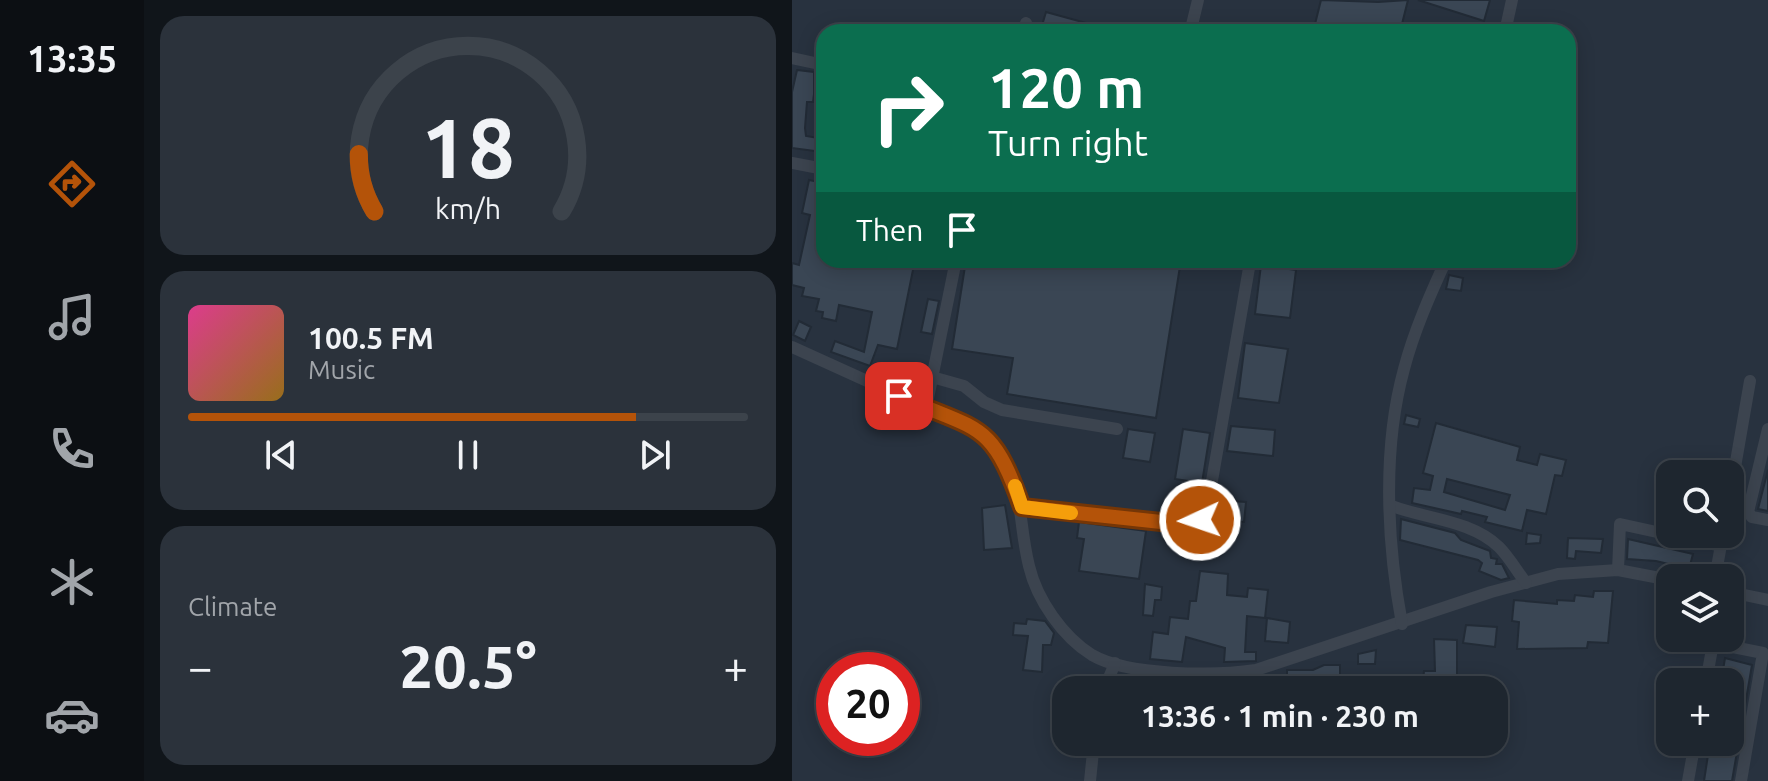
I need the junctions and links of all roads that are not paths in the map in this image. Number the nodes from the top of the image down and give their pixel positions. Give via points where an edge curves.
1 (1198, 0) edge
2 (1512, 0) edge
3 (1192, 24) edge
4 (1507, 24) edge
5 (792, 58) edge
6 (816, 63) edge
7 (792, 163) edge
8 (816, 168) edge
9 (954, 268) edge
10 (1249, 268) dead end
11 (1443, 268) edge
12 (792, 347) edge
13 (932, 377) junction
14 (1750, 381) dead end
15 (926, 408) junction
16 (1117, 429) dead end
17 (1768, 429) edge
18 (1736, 460) edge
19 (1392, 506) junction
20 (1022, 507) junction
21 (1768, 520) edge
22 (1656, 530) edge
23 (1618, 570) junction
24 (1656, 577) edge
25 (1526, 583) junction
26 (1744, 595) edge
27 (1768, 600) edge
28 (1402, 624) junction
29 (1744, 648) edge
30 (1115, 663) junction
31 (1110, 676) edge
32 (1093, 756) edge
33 (1692, 756) edge
34 (1090, 781) edge
35 (1688, 781) edge
36 (1741, 781) edge

1 - 3 street
2 - 4 street
5 - 6 street
7 - 8 street
9 - 13 street
10 - 20 street via 1209,498 1200,520 1189,525
11 - 19 street via 1403,371
12 - 15 street
13 - 15 street
13 - 16 street via 964,386 1002,410
14 - 18 street
15 - 20 street via 986,435 1005,460
17 - 21 street via 1748,512
19 - 25 street via 1483,536 1496,544
19 - 28 street via 1392,569
20 - 30 street via 1028,564 1043,601 1076,643
22 - 23 street via 1620,524
23 - 24 street
23 - 25 street via 1558,574
25 - 28 street
26 - 27 street
28 - 30 street via 1230,674
29 - 36 street via 1763,653
30 - 31 street
32 - 34 street
33 - 35 street

